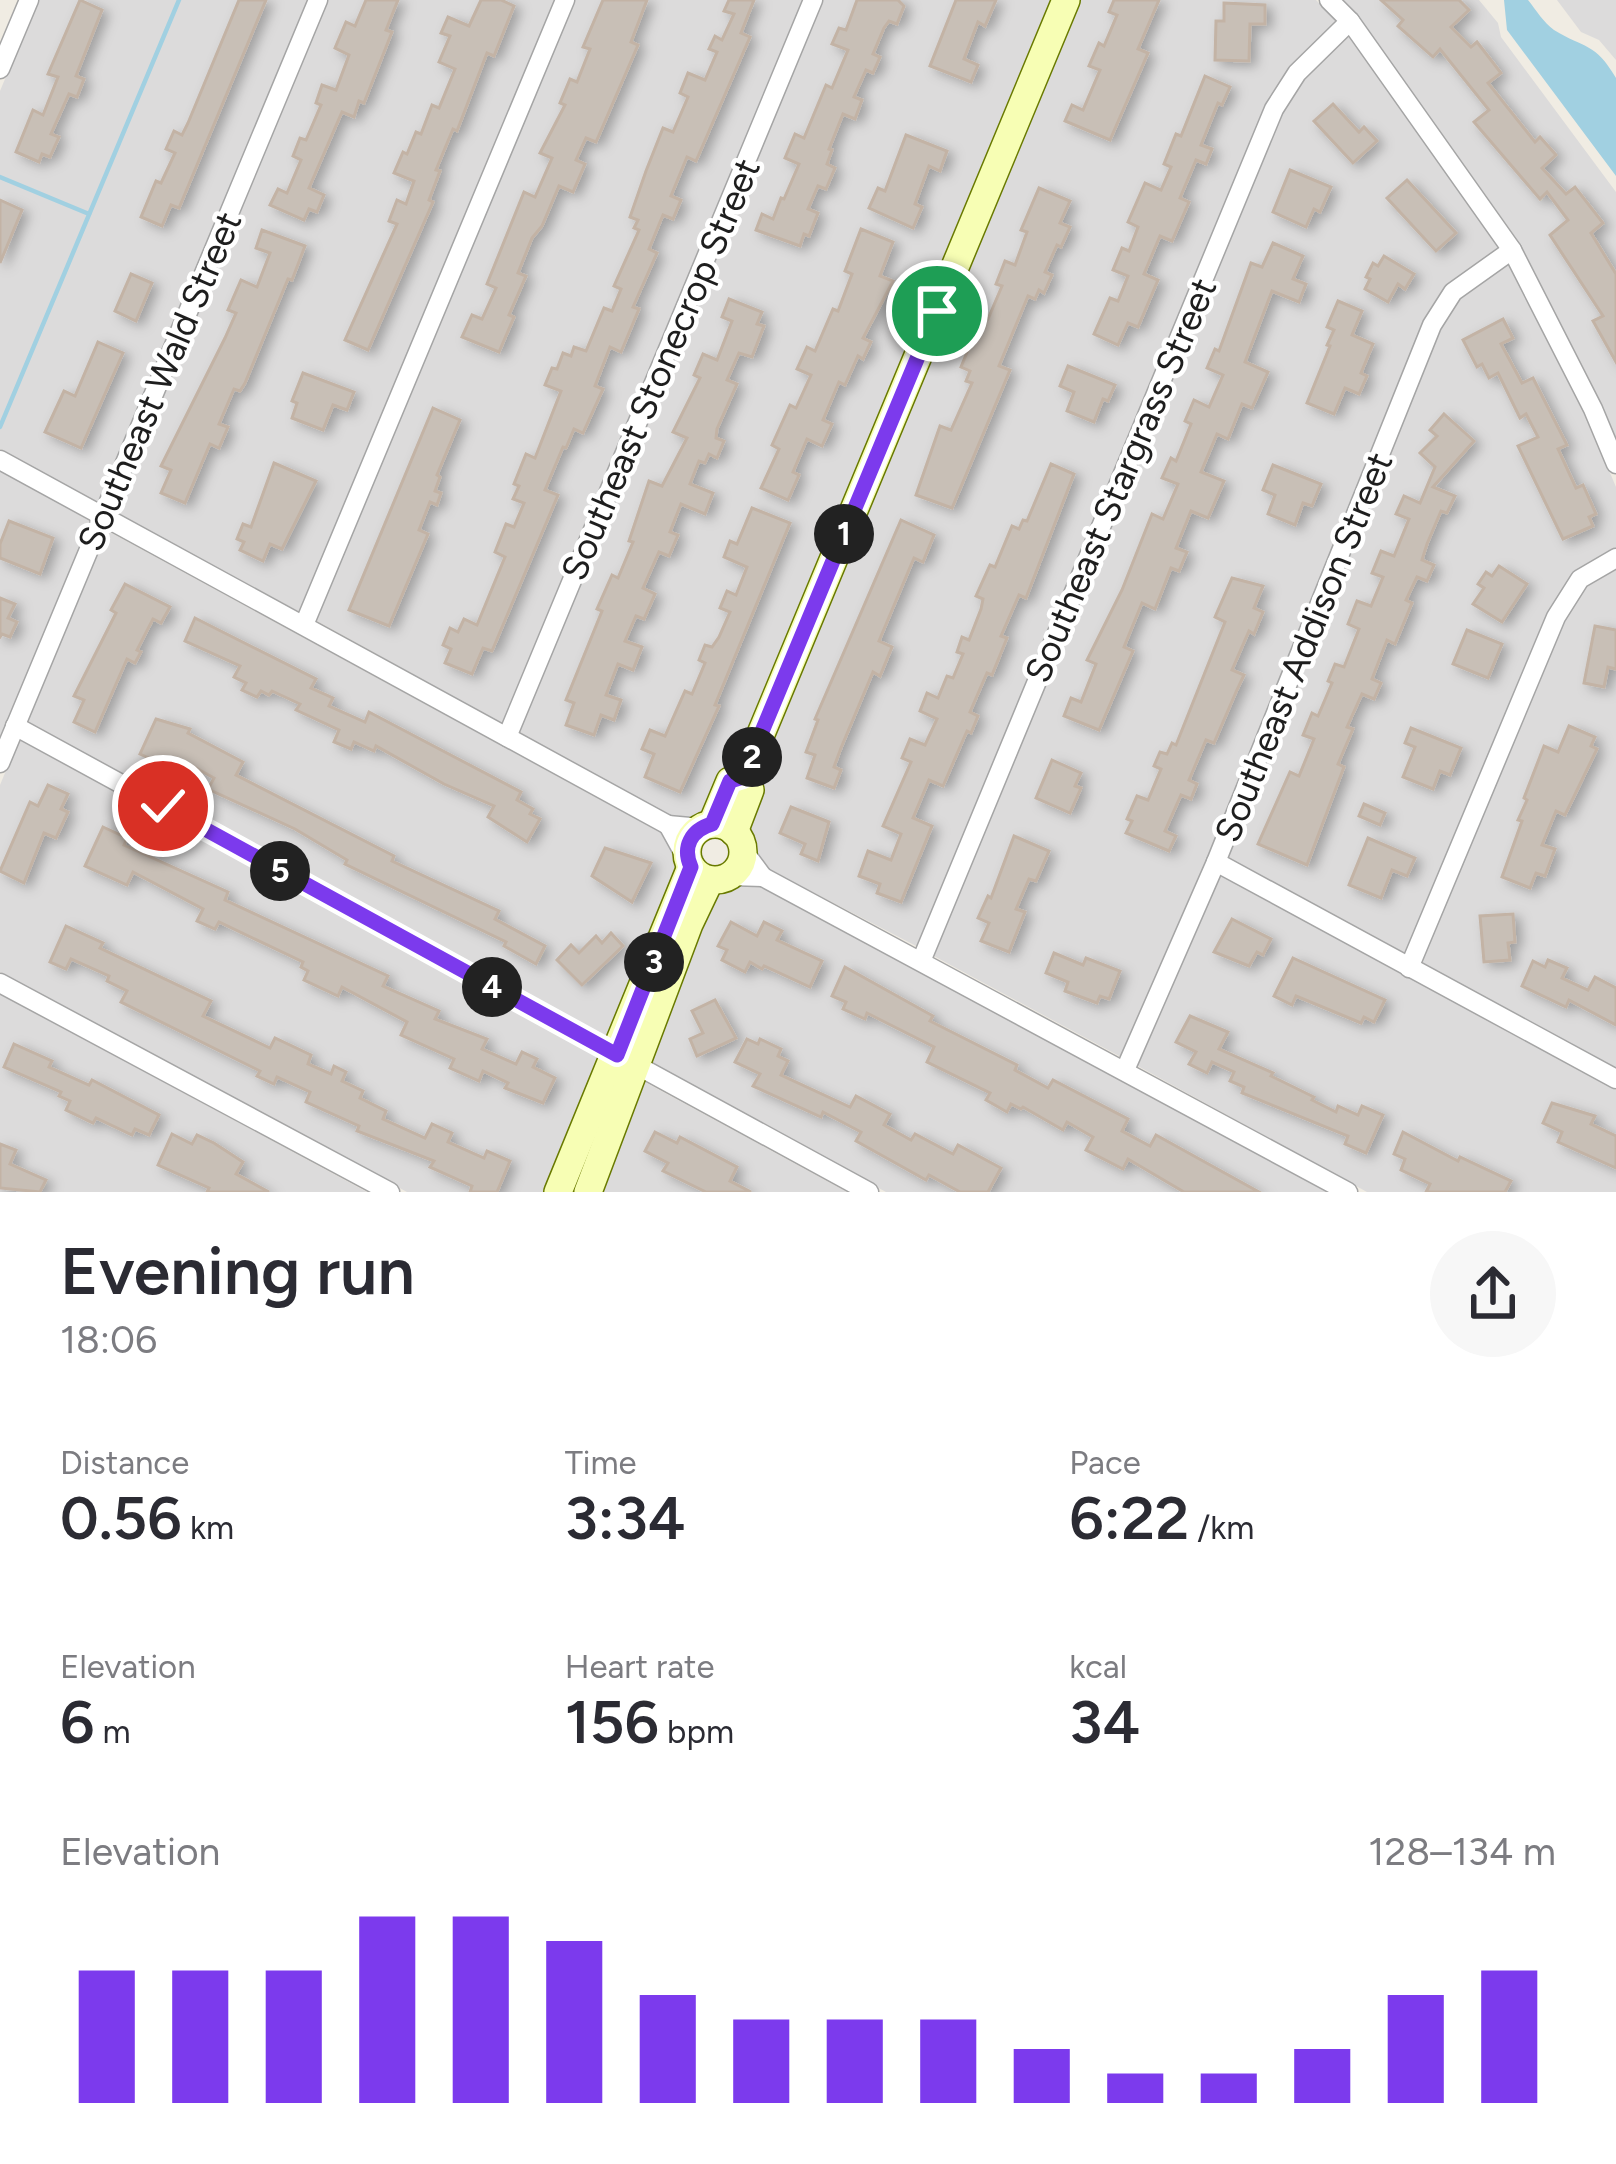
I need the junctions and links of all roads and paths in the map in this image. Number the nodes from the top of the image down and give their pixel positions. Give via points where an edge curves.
1 (29, 0) edge
2 (319, 0) edge
3 (565, 0) edge
4 (813, 0) edge
5 (1066, 0) edge
6 (1329, 0) edge
7 (1350, 20) junction
8 (8, 27) edge
9 (0, 69) edge
10 (1512, 250) junction
11 (0, 460) edge
12 (1616, 464) edge
13 (102, 517) junction
14 (1616, 558) edge
15 (304, 625) junction
16 (15, 726) junction
17 (507, 737) junction
18 (0, 763) edge
19 (668, 825) junction
20 (714, 852) junction
21 (1216, 862) junction
22 (922, 959) junction
23 (1409, 968) junction
24 (0, 983) edge
25 (627, 1060) junction
26 (1124, 1070) junction
27 (1616, 1079) edge
28 (391, 1192) edge
29 (559, 1192) edge
30 (588, 1192) edge
31 (869, 1192) edge
32 (1348, 1192) edge

1 - 8 street
2 - 13 street, Southeast Wald Street
3 - 15 street
4 - 17 street, Southeast Stonecrop Street
5 - 20 street via 743,777 730,781
6 - 7 street
7 - 10 street
7 - 22 street, Southeast Stargrass Street via 1274,109
8 - 9 street
10 - 12 street
10 - 21 street, Southeast Addison Street via 1453,292 1432,325
11 - 13 street
13 - 15 street
13 - 16 street, Southeast Wald Street
14 - 23 street via 1580,579 1556,617
15 - 17 street
16 - 18 street, Southeast Wald Street
16 - 25 street
17 - 19 street
19 - 20 street
19 - 20 street
20 - 22 street
20 - 25 street
21 - 23 street
21 - 26 street, Southeast Addison Street
22 - 26 street
23 - 27 street
24 - 28 street
25 - 29 street
25 - 30 street
25 - 31 street
26 - 32 street

